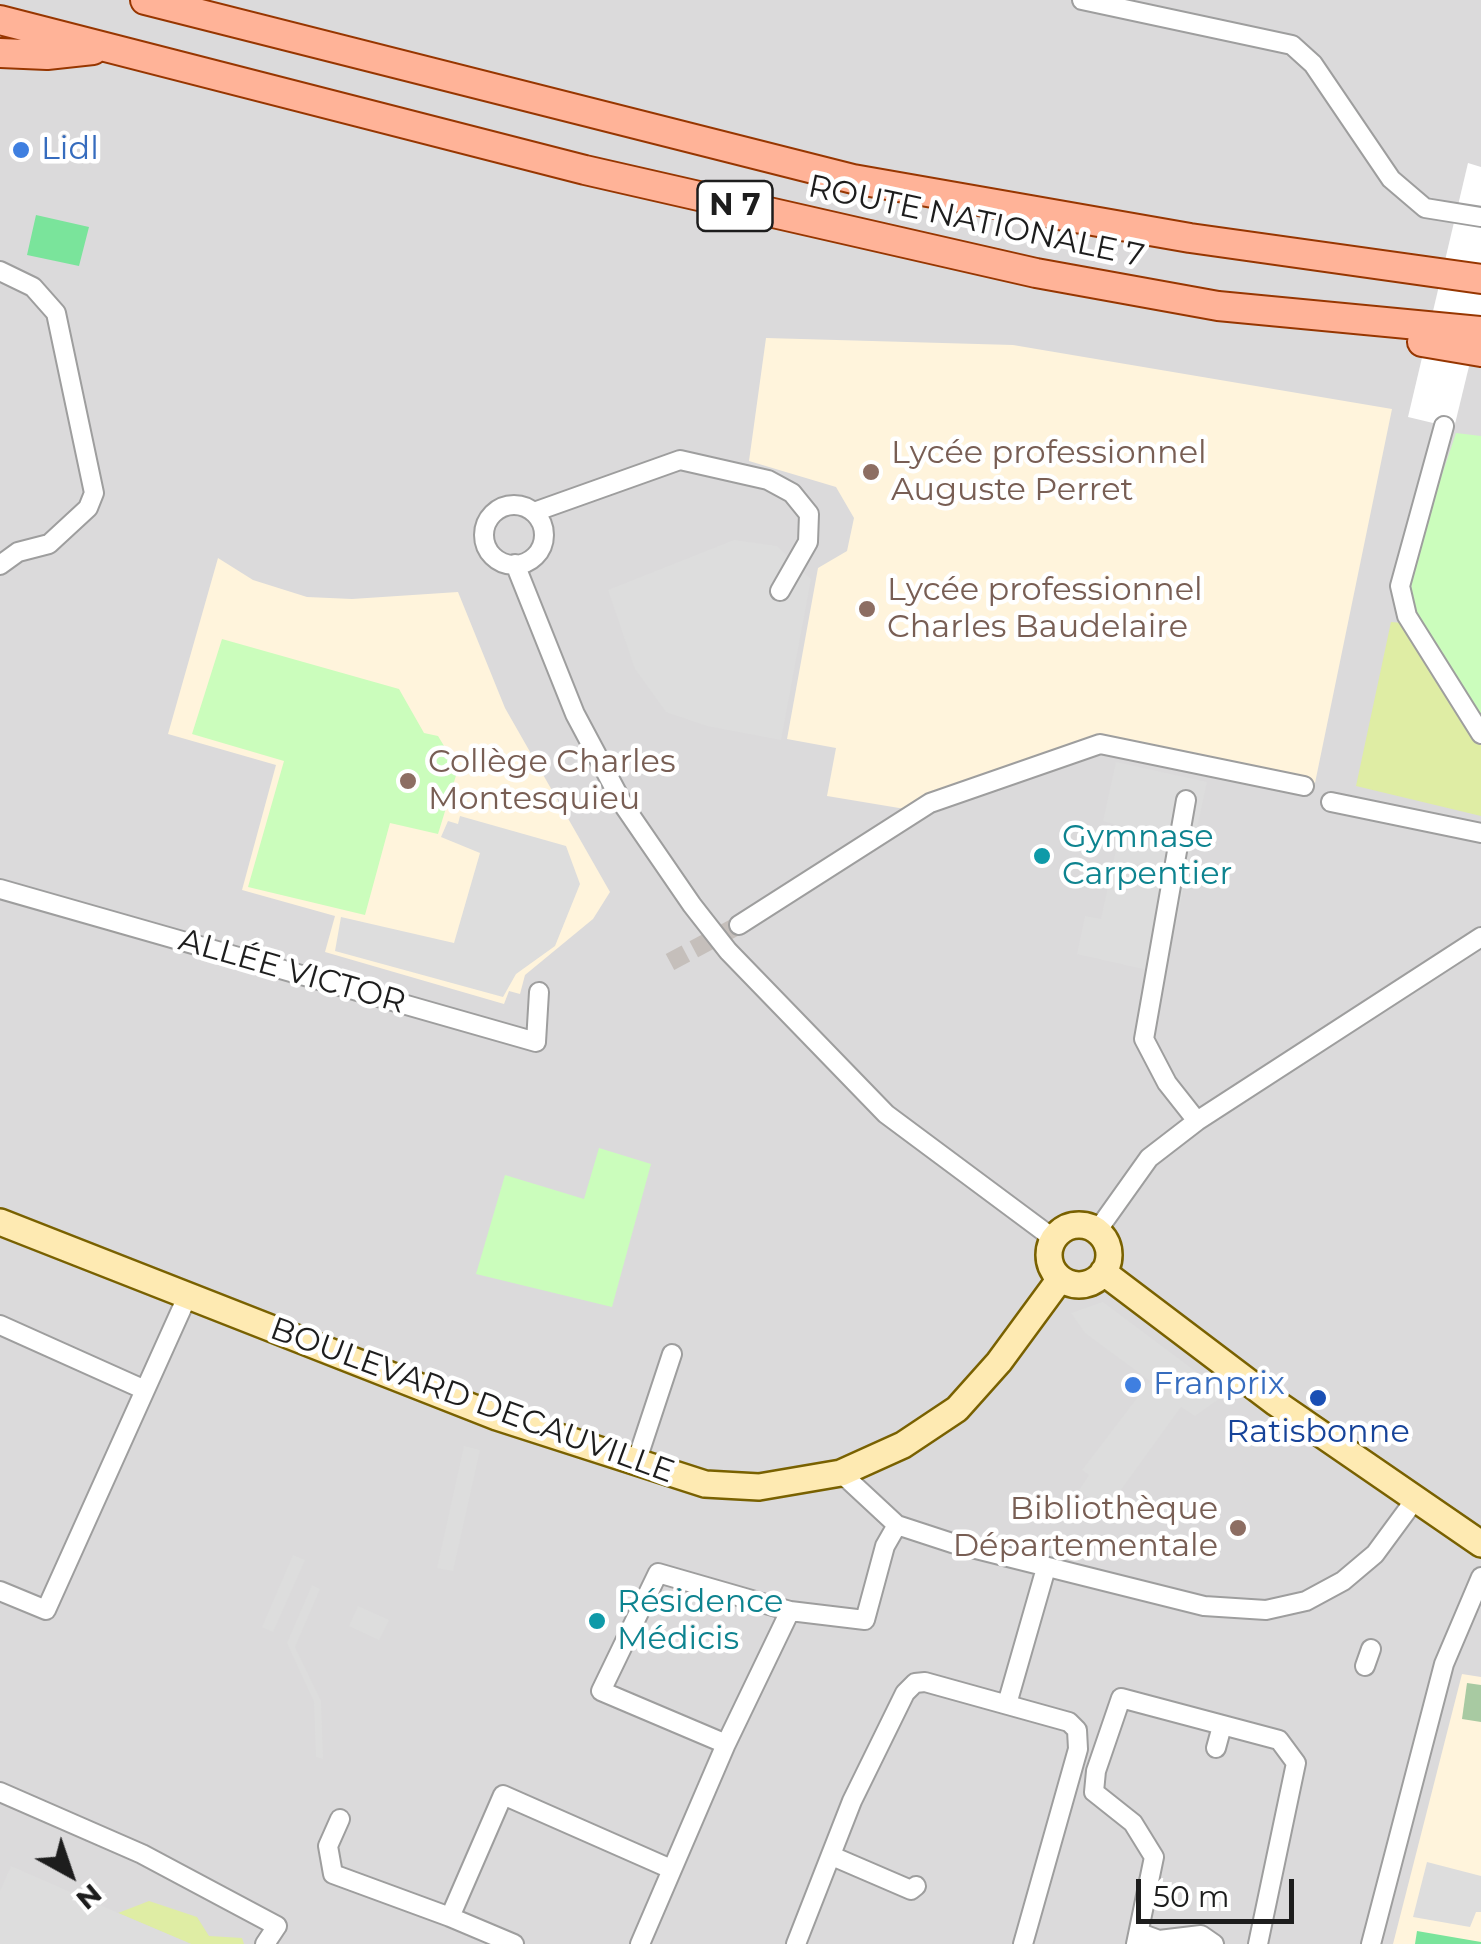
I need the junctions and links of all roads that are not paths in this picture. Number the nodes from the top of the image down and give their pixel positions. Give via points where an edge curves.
1 (145, 0) edge
2 (1082, 0) edge
3 (0, 20) edge
4 (103, 47) junction
5 (0, 52) edge
6 (1481, 217) edge
7 (0, 271) edge
8 (1481, 279) edge
9 (1218, 306) junction
10 (1481, 331) edge
11 (1481, 352) edge
12 (1444, 426) dead end
13 (534, 512) junction
14 (515, 564) junction
15 (0, 565) edge
16 (780, 591) dead end
17 (1481, 734) edge
18 (1304, 786) dead end
19 (1186, 800) dead end
20 (1331, 802) dead end
21 (1481, 833) edge
22 (0, 889) edge
23 (739, 926) tunnel mouth
24 (1481, 938) edge
25 (539, 992) dead end
26 (1197, 1121) junction
27 (0, 1222) edge
28 (1096, 1231) junction
29 (1054, 1239) junction
30 (1103, 1272) junction
31 (1060, 1278) junction
32 (187, 1296) junction
33 (0, 1325) edge
34 (672, 1354) dead end
35 (145, 1390) junction
36 (636, 1463) junction
37 (842, 1473) junction
38 (1414, 1501) junction
39 (898, 1525) junction
40 (1481, 1544) edge
41 (1046, 1568) junction
42 (1481, 1577) edge
43 (0, 1591) edge
44 (790, 1611) junction
45 (1007, 1704) junction
46 (1222, 1726) junction
47 (1404, 1727) dead end
48 (1424, 1732) junction
49 (726, 1744) junction
50 (1216, 1748) dead end
51 (0, 1792) edge
52 (1268, 1795) dead end
53 (1287, 1800) junction
54 (340, 1820) dead end
55 (832, 1856) junction
56 (672, 1869) junction
57 (916, 1886) dead end
58 (450, 1917) junction
59 (1138, 1938) edge
60 (1160, 1942) edge
61 (265, 1944) edge
62 (514, 1944) edge
63 (640, 1944) edge
64 (796, 1944) edge
65 (1023, 1944) edge
66 (1214, 1944) edge
67 (1258, 1944) edge
68 (1371, 1944) edge

1 - 8 main road, ROUTE NATIONALE 7 / N 7 via 853,179 1190,238
2 - 6 street via 1292,45 1391,180 1425,208
3 - 4 main road, ROUTE NATIONALE 7 / N 7
4 - 5 main road via 47,55
4 - 9 main road, ROUTE NATIONALE 7 / N 7 via 844,232
7 - 15 street via 33,287 56,313 94,493 88,508 48,544
9 - 10 main road, ROUTE NATIONALE 7 / N 7
9 - 11 main road
12 - 17 street via 1400,586 1407,616
13 - 14 street via 542,545
13 - 14 street via 513,505 486,524 492,556
13 - 16 street via 680,460 768,480 792,493 809,514 808,542
14 - 29 street via 583,729 624,806 692,905 886,1114
18 - 23 street via 1100,744 930,804
19 - 26 street via 1144,1039
20 - 21 street
22 - 25 street, ALLÉE VICTOR via 536,1042
24 - 26 street
26 - 28 street via 1150,1158
27 - 32 street, BOULEVARD DECAUVILLE
28 - 29 street via 1077,1225
28 - 30 street via 1108,1252
29 - 31 street via 1049,1259
30 - 31 street via 1080,1285
30 - 38 street
31 - 37 street, BOULEVARD DECAUVILLE via 957,1409 903,1445
32 - 35 street
32 - 36 street, BOULEVARD DECAUVILLE via 497,1418
33 - 35 street
34 - 36 street
35 - 43 street via 46,1610
36 - 37 street, BOULEVARD DECAUVILLE via 705,1484 741,1486
37 - 39 street
38 - 40 street
38 - 41 street via 1375,1554 1342,1581 1306,1601 1266,1610 1204,1606
39 - 41 street
39 - 44 street via 885,1546 865,1620
41 - 45 street
42 - 48 street
44 - 49 street
44 - 49 street via 658,1573 601,1691
45 - 55 street via 915,1683 904,1692
45 - 65 street via 1070,1722 1079,1736
46 - 50 street
46 - 53 street via 1279,1740 1296,1763
46 - 59 street via 1121,1698 1094,1792 1133,1823 1154,1858
47 - 48 street
48 - 68 street
49 - 56 street
51 - 61 street via 142,1854 277,1926
52 - 53 street
53 - 67 street
54 - 58 street via 328,1846 333,1874
55 - 57 street via 910,1890
55 - 64 street
56 - 58 street via 503,1795
56 - 63 street
58 - 62 street
59 - 60 street
60 - 66 street via 1201,1935

